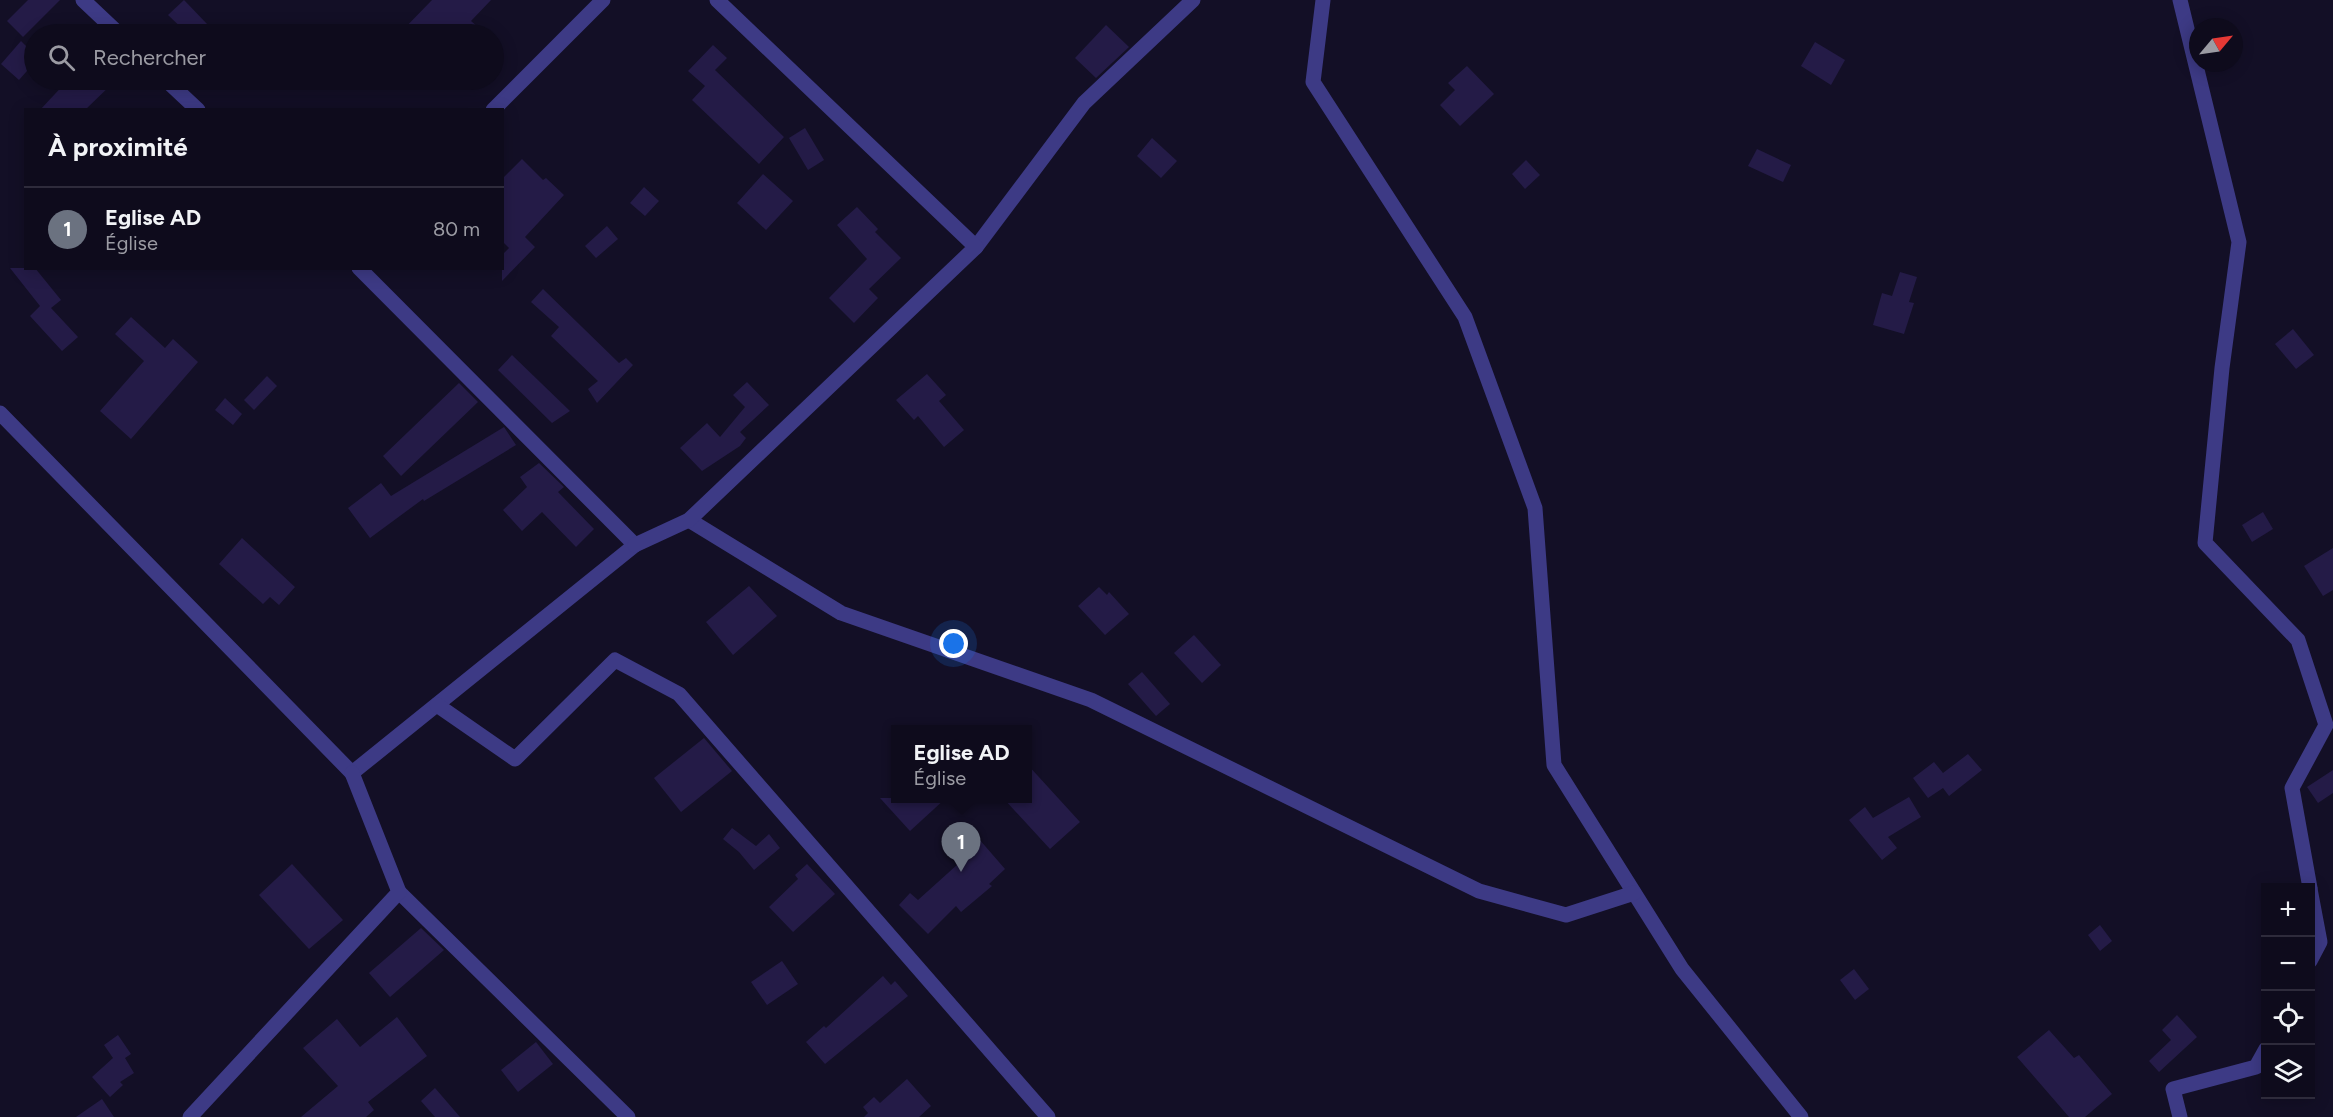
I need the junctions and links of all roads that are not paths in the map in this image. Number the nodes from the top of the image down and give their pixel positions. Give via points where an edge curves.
1 (83, 0) edge
2 (603, 0) edge
3 (717, 0) edge
4 (1193, 0) edge
5 (1323, 0) edge
6 (2180, 0) edge
7 (108, 24) edge
8 (177, 90) edge
9 (196, 108) edge
10 (495, 108) edge
11 (976, 247) junction
12 (361, 270) edge
13 (0, 413) edge
14 (689, 520) junction
15 (635, 544) junction
16 (437, 705) junction
17 (352, 773) junction
18 (2309, 883) edge
19 (399, 892) junction
20 (1635, 893) junction
21 (2315, 915) edge
22 (2315, 952) edge
23 (2261, 1056) edge
24 (189, 1117) edge
25 (628, 1117) edge
26 (1048, 1117) edge
27 (1801, 1117) edge
28 (2180, 1117) edge

1 - 7 street
2 - 10 street
3 - 11 street
4 - 11 street via 1083,103
5 - 20 street via 1313,82 1465,317 1535,508 1554,765
6 - 18 street via 2239,242 2205,543 2298,640 2326,725 2292,788
8 - 9 street
11 - 14 street
12 - 15 street
13 - 17 street
14 - 15 street
14 - 20 street via 841,613 1091,700 1479,891 1566,915
15 - 16 street
16 - 17 street
16 - 26 street via 515,759 615,660 679,694
17 - 19 street
19 - 24 street
19 - 25 street
20 - 27 street via 1682,969
21 - 22 street via 2320,942
23 - 28 street via 2256,1067 2173,1089

